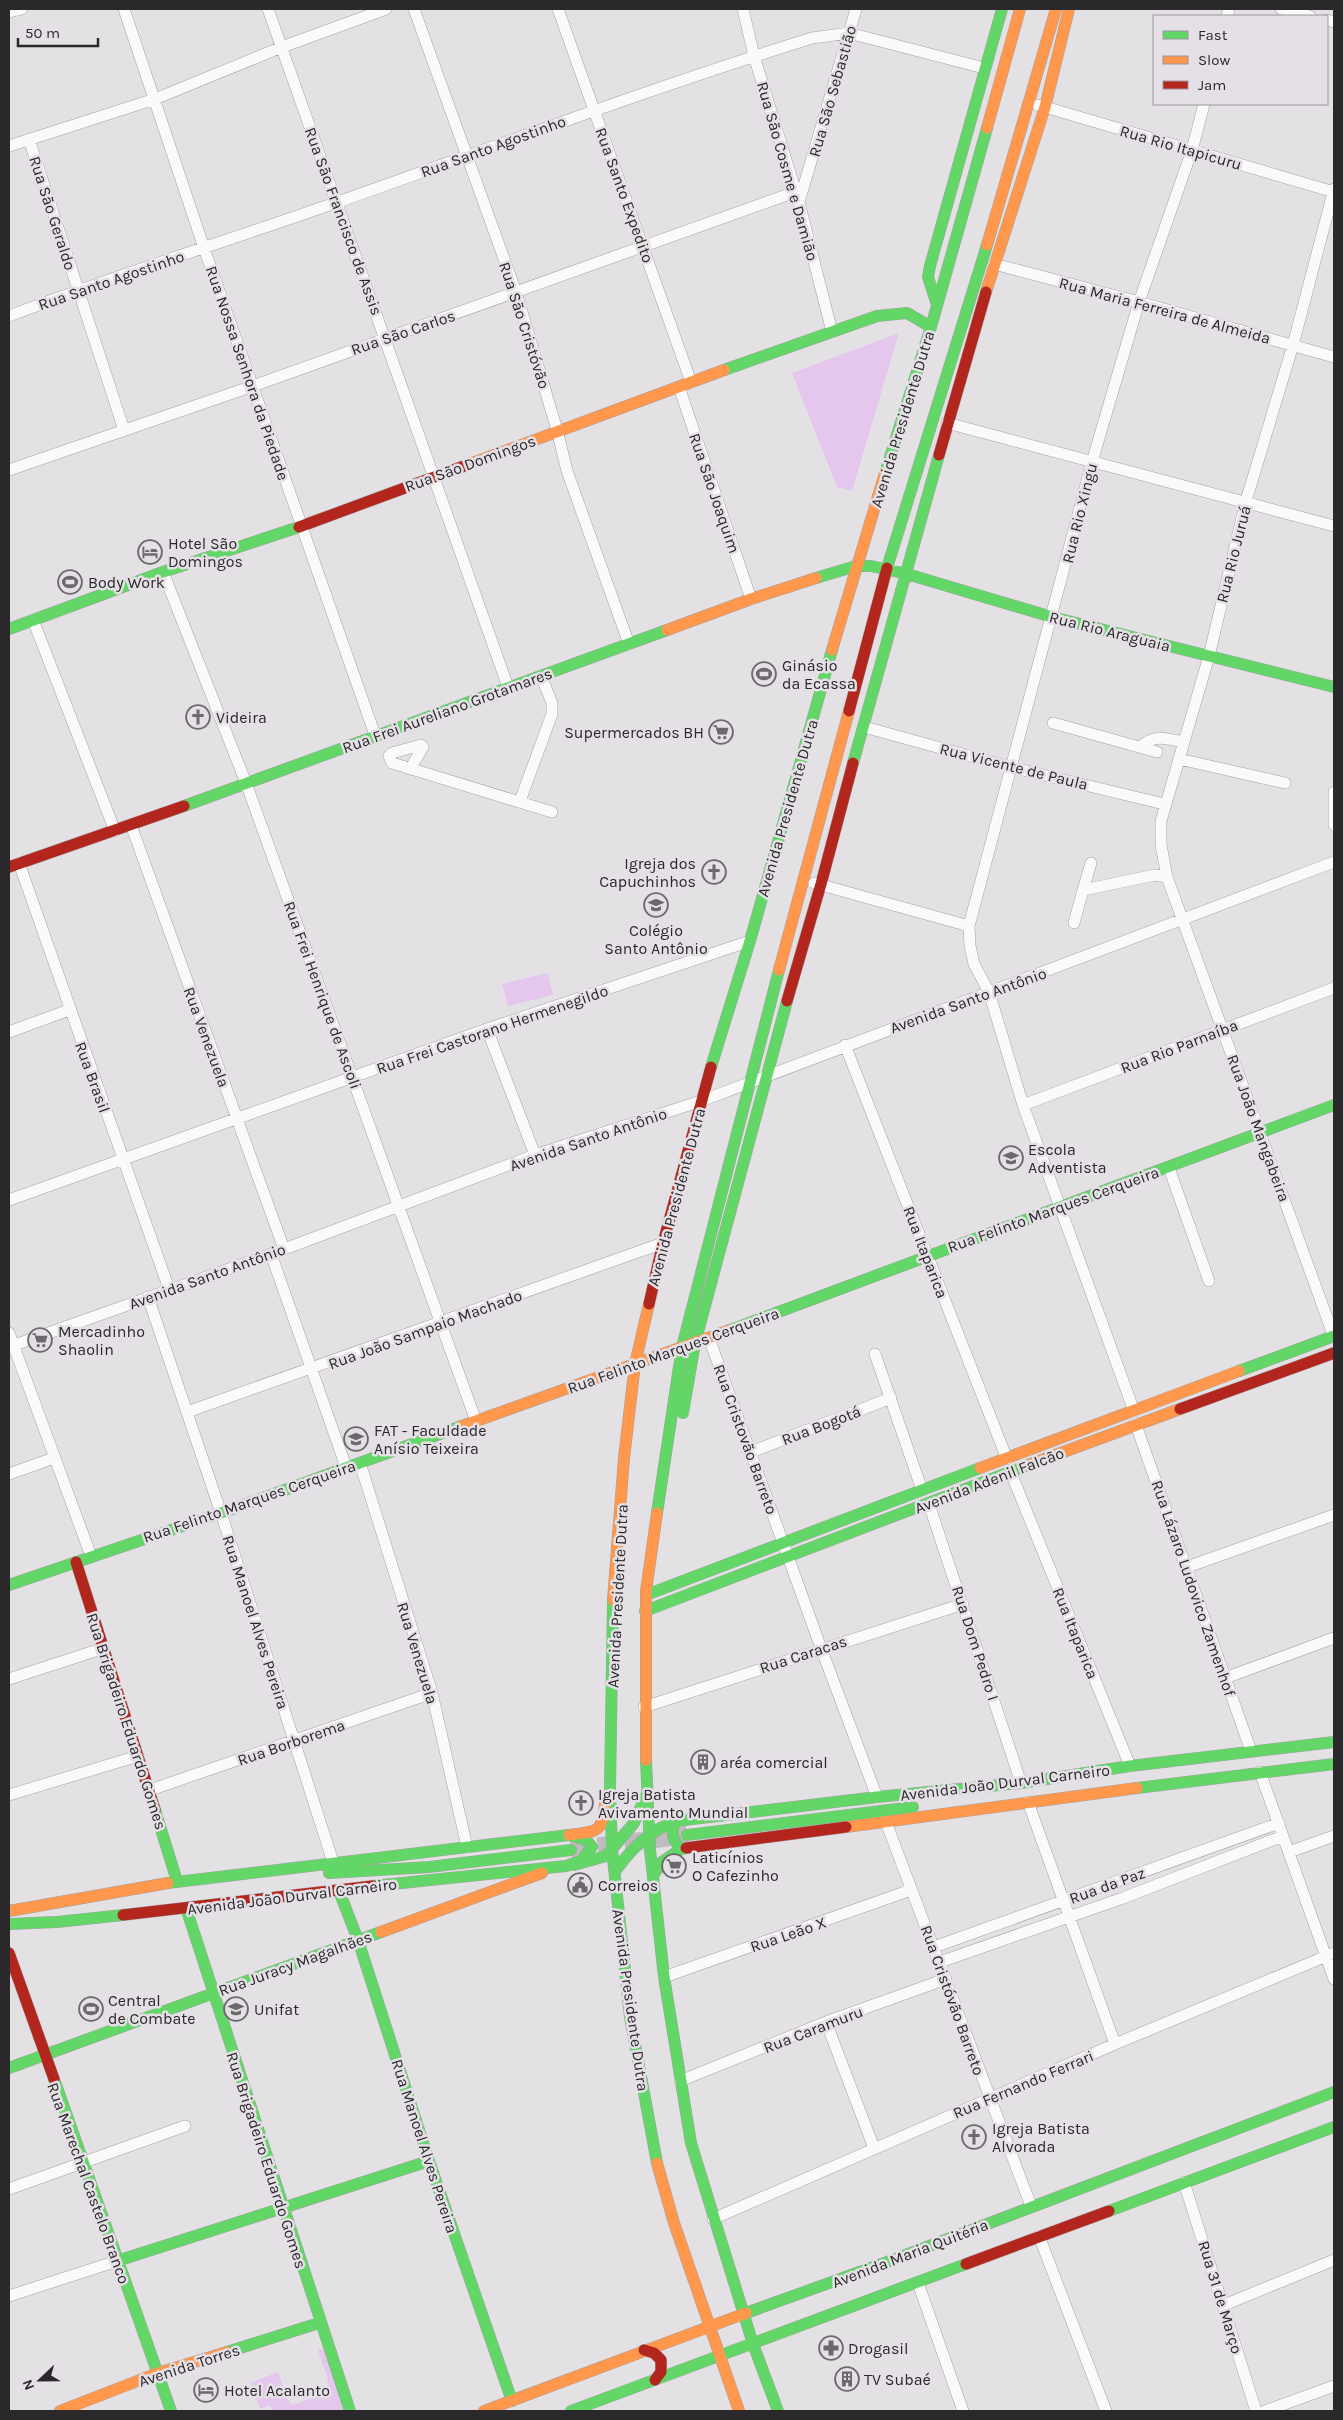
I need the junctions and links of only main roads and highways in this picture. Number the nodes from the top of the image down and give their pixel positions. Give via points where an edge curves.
1 (1002, 9) edge
2 (1020, 9) edge
3 (1056, 9) edge
4 (1068, 14) edge
5 (1048, 37) junction
6 (960, 159) junction
7 (973, 177) junction
8 (974, 290) junction
9 (937, 305) junction
10 (931, 327) junction
11 (967, 357) junction
12 (923, 454) junction
13 (937, 459) junction
14 (856, 566) junction
15 (887, 568) junction
16 (907, 574) junction
17 (9, 629) edge
18 (865, 652) junction
19 (883, 660) junction
20 (1334, 687) edge
21 (823, 810) junction
22 (838, 814) junction
23 (14, 865) edge
24 (1334, 1105) edge
25 (1334, 1337) edge
26 (694, 1343) junction
27 (682, 1347) junction
28 (1334, 1353) edge
29 (635, 1364) junction
30 (1204, 1385) junction
31 (1208, 1398) junction
32 (835, 1523) junction
33 (840, 1535) junction
34 (76, 1562) junction
35 (9, 1585) edge
36 (646, 1593) junction
37 (645, 1611) junction
38 (1334, 1742) edge
39 (1334, 1764) edge
40 (1022, 1783) junction
41 (610, 1790) junction
42 (648, 1794) junction
43 (1007, 1795) junction
44 (1028, 1802) junction
45 (676, 1822) junction
46 (649, 1832) junction
47 (569, 1835) junction
48 (687, 1835) tunnel mouth
49 (612, 1849) junction
50 (681, 1849) junction
51 (571, 1850) tunnel mouth
52 (574, 1865) junction
53 (554, 1868) junction
54 (282, 1870) junction
55 (596, 1870) dead end
56 (616, 1870) junction
57 (371, 1872) junction
58 (653, 1876) junction
59 (605, 1879) dead end
60 (177, 1882) junction
61 (339, 1891) junction
62 (617, 1893) junction
63 (287, 1895) junction
64 (43, 1904) junction
65 (9, 1905) edge
66 (186, 1908) junction
67 (9, 1911) edge
68 (57, 1922) junction
69 (9, 1924) edge
70 (9, 1934) edge
71 (358, 1940) junction
72 (9, 1953) edge
73 (214, 1992) junction
74 (43, 2055) junction
75 (9, 2068) edge
76 (1334, 2092) edge
77 (1334, 2127) edge
78 (429, 2161) junction
79 (282, 2209) junction
80 (117, 2261) junction
81 (890, 2261) junction
82 (896, 2281) junction
83 (744, 2314) junction
84 (319, 2323) junction
85 (708, 2326) junction
86 (753, 2344) junction
87 (644, 2350) junction
88 (719, 2356) junction
89 (158, 2373) junction
90 (655, 2380) junction
91 (512, 2401) junction
92 (60, 2411) edge
93 (171, 2411) edge
94 (350, 2411) edge
95 (484, 2411) edge
96 (571, 2411) edge
97 (739, 2411) edge
98 (778, 2411) edge

1 - 6 main road
2 - 7 main road, Avenida Presidente Dutra
3 - 5 main road, Avenida Presidente Dutra
4 - 5 main road
4 - 11 main road, Avenida Presidente Dutra via 1045,108
5 - 8 main road, Avenida Presidente Dutra
6 - 7 main road
6 - 9 main road via 928,277
7 - 9 main road, Avenida Presidente Dutra
8 - 11 main road
8 - 12 main road, Avenida Presidente Dutra
9 - 10 main road, Avenida Presidente Dutra
10 - 14 main road, Avenida Presidente Dutra
10 - 17 main road, Rua São Domingos via 911,314 898,312 877,316
11 - 13 main road, Avenida Presidente Dutra
12 - 13 main road
12 - 15 main road, Avenida Presidente Dutra
13 - 16 main road, Avenida Presidente Dutra
14 - 15 main road, Rua Frei Aureliano Grotamares
14 - 23 main road, Rua Frei Aureliano Grotamares via 751,600
14 - 29 main road, Avenida Presidente Dutra via 750,941 701,1101
15 - 16 main road, Rua Rio Araguaia
15 - 18 main road, Avenida Presidente Dutra
16 - 19 main road, Avenida Presidente Dutra
16 - 20 main road, Rua Rio Araguaia via 1052,617
18 - 19 main road
18 - 21 main road, Avenida Presidente Dutra
19 - 22 main road, Avenida Presidente Dutra
21 - 22 main road
21 - 27 main road, Avenida Presidente Dutra via 749,1081
22 - 26 main road, Avenida Presidente Dutra
24 - 26 main road, Rua Felinto Marques Cerqueira
25 - 30 main road, Avenida Adenil Falcão
26 - 27 main road, Rua Felinto Marques Cerqueira
26 - 36 main road, Avenida Presidente Dutra via 656,1574
27 - 29 main road, Rua Felinto Marques Cerqueira
27 - 36 main road, Avenida Presidente Dutra
28 - 31 main road, Avenida Adenil Falcão
29 - 34 main road, Rua Felinto Marques Cerqueira
29 - 41 main road, Avenida Presidente Dutra via 613,1604
30 - 31 main road
30 - 32 main road, Avenida Adenil Falcão
31 - 33 main road, Avenida Adenil Falcão
32 - 33 main road
32 - 36 main road, Avenida Adenil Falcão
33 - 37 main road, Avenida Adenil Falcão
34 - 35 main road, Rua Felinto Marques Cerqueira
34 - 60 main road, Rua Brigadeiro Eduardo Gomes
36 - 37 main road, Avenida Presidente Dutra
37 - 42 main road, Avenida Presidente Dutra via 644,1707
38 - 40 main road, Avenida João Durval Carneiro via 1130,1766
39 - 44 main road, Avenida João Durval Carneiro
40 - 43 main road
40 - 45 main road, Avenida João Durval Carneiro
41 - 47 main road, Avenida João Durval Carneiro via 603,1823 594,1831
41 - 49 main road, Avenida Presidente Dutra
42 - 45 main road via 662,1813
42 - 46 main road, Avenida Presidente Dutra
42 - 49 main road, Avenida João Durval Carneiro via 634,1823
43 - 44 main road
43 - 48 main road
44 - 50 main road, Avenida João Durval Carneiro
45 - 46 main road, Avenida João Durval Carneiro
45 - 50 main road via 672,1837
46 - 56 main road
46 - 58 main road, Avenida Presidente Dutra
47 - 52 main road via 586,1840 592,1847 586,1857
47 - 54 main road, Avenida João Durval Carneiro
49 - 52 main road, Avenida João Durval Carneiro via 600,1859
49 - 56 main road, Avenida Presidente Dutra
50 - 58 main road via 662,1862
51 - 57 main road
52 - 53 main road, Avenida João Durval Carneiro
52 - 55 main road
53 - 61 main road, Avenida João Durval Carneiro
53 - 71 main road, Rua Juracy Magalhães
54 - 57 main road
54 - 60 main road, Avenida João Durval Carneiro
56 - 62 main road, Avenida Presidente Dutra
57 - 63 main road
58 - 83 main road, Avenida Presidente Dutra via 664,1977 691,2143
59 - 62 main road
60 - 64 main road, Avenida João Durval Carneiro
61 - 63 main road, Avenida João Durval Carneiro
61 - 71 main road, Rua Manoel Alves Pereira
62 - 85 main road, Avenida Presidente Dutra via 630,2017 655,2157
63 - 66 main road, Avenida João Durval Carneiro
64 - 65 main road
64 - 67 main road, Avenida João Durval Carneiro
66 - 68 main road, Avenida João Durval Carneiro
66 - 73 main road, Rua Brigadeiro Eduardo Gomes
68 - 69 main road, Avenida João Durval Carneiro
68 - 70 main road
71 - 73 main road, Rua Juracy Magalhães
71 - 78 main road, Rua Manoel Alves Pereira
72 - 74 main road, Rua Marechal Castelo Branco
73 - 74 main road, Rua Juracy Magalhães
73 - 79 main road, Rua Brigadeiro Eduardo Gomes
74 - 75 main road, Rua Juracy Magalhães
74 - 80 main road, Rua Marechal Castelo Branco
76 - 81 main road, Avenida Maria Quitéria
77 - 82 main road, Avenida Maria Quitéria via 918,2283
78 - 79 main road
78 - 91 main road, Rua Manoel Alves Pereira
79 - 80 main road
79 - 84 main road, Rua Brigadeiro Eduardo Gomes
80 - 89 main road, Rua Marechal Castelo Branco
81 - 82 main road
81 - 83 main road, Avenida Maria Quitéria
82 - 86 main road, Avenida Maria Quitéria
83 - 85 main road, Avenida Maria Quitéria
83 - 86 main road, Avenida Presidente Dutra
84 - 89 main road, Avenida Torres
84 - 94 main road, Rua Brigadeiro Eduardo Gomes
85 - 87 main road, Avenida Maria Quitéria
85 - 88 main road, Avenida Presidente Dutra
86 - 88 main road, Avenida Maria Quitéria
86 - 98 main road, Avenida Presidente Dutra
87 - 90 main road via 661,2360 661,2372
87 - 91 main road, Avenida Maria Quitéria
88 - 90 main road, Avenida Maria Quitéria
88 - 97 main road, Avenida Presidente Dutra
89 - 92 main road, Avenida Torres
89 - 93 main road, Rua Marechal Castelo Branco
90 - 96 main road, Avenida Maria Quitéria
91 - 95 main road, Avenida Maria Quitéria

